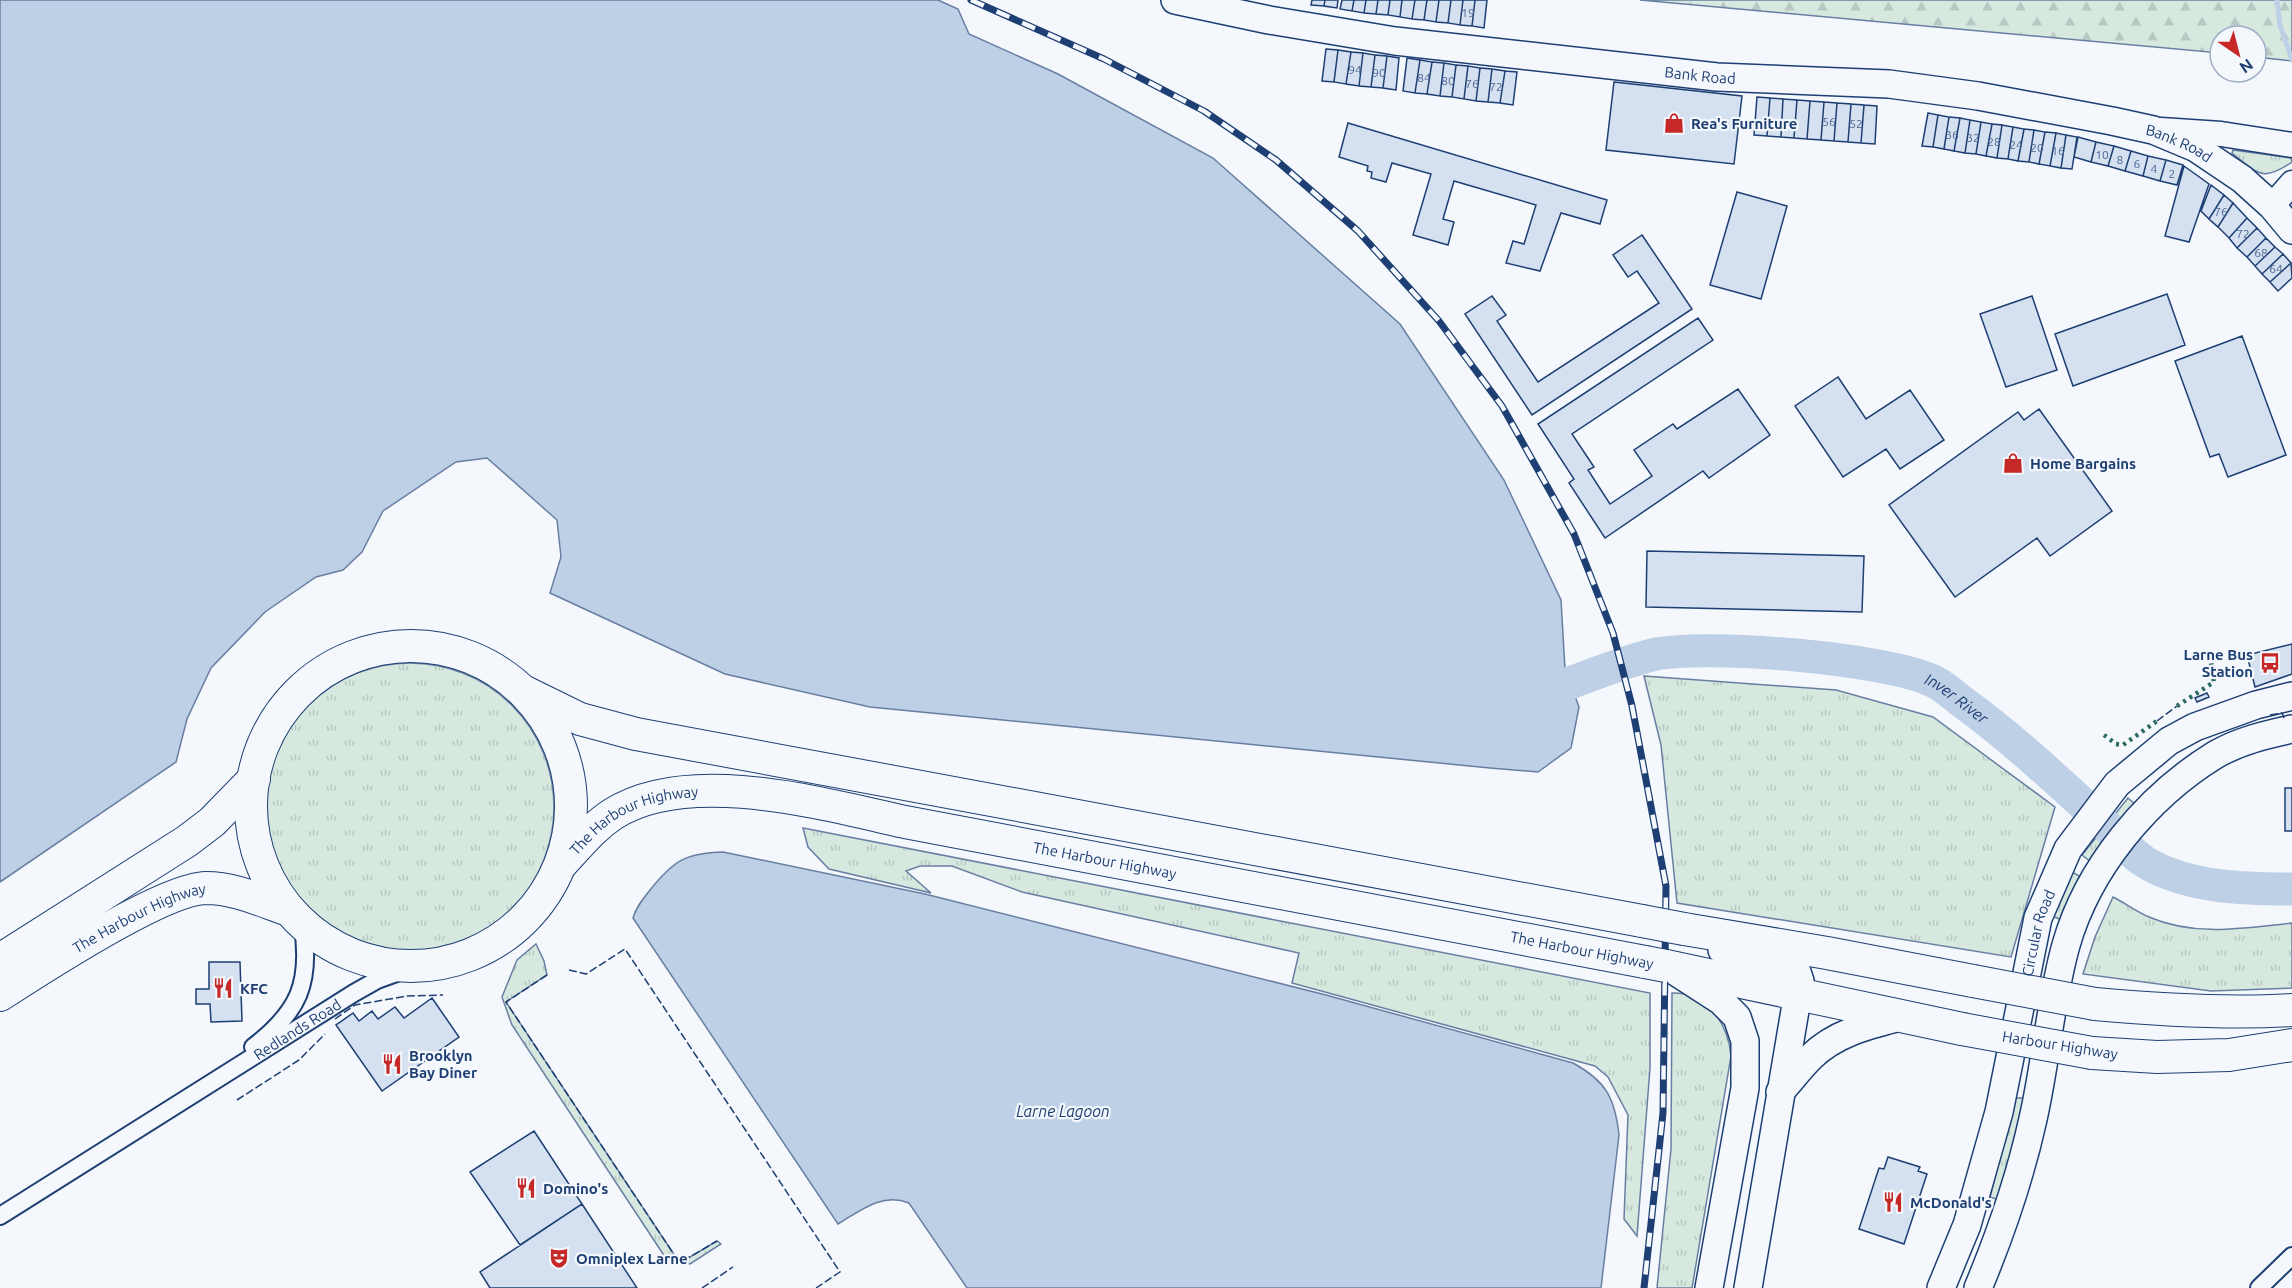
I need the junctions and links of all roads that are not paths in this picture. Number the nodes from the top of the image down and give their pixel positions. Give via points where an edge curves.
1 (1175, 0) edge
2 (2153, 130) junction
3 (2292, 145) edge
4 (2292, 183) edge
5 (2272, 207) junction
6 (2292, 230) edge
7 (525, 692) junction
8 (2292, 696) edge
9 (2292, 729) edge
10 (254, 779) junction
11 (563, 862) junction
12 (296, 918) junction
13 (1660, 943) junction
14 (0, 960) edge
15 (410, 968) junction
16 (1799, 993) junction
17 (0, 995) edge
18 (2292, 1010) edge
19 (1900, 1017) junction
20 (2292, 1045) edge
21 (1780, 1092) junction
22 (188, 1096) junction
23 (0, 1216) edge
24 (2292, 1256) edge
25 (1708, 1288) edge
26 (1748, 1288) edge
27 (1941, 1288) edge
28 (1978, 1288) edge
29 (2259, 1288) edge

1 - 2 main road, Bank Road via 1395,41 1717,77 1889,84 1978,96
2 - 3 street via 2221,134
2 - 5 main road, Bank Road via 2218,162
4 - 5 street
5 - 6 main road
7 - 10 highway via 486,664 440,647 407,644 365,651 335,665 293,700 273,725
7 - 11 highway via 542,713 564,760 571,807
7 - 13 highway via 580,719 636,734 1529,901
8 - 27 main road, Circular Road via 2195,727 2169,741 2108,796 2068,849 2038,918 1999,1112 1967,1225
9 - 28 main road, Circular Road via 2255,737 2215,755 2169,790 2103,865 2085,896 2066,946 2022,1164 2000,1236
10 - 12 highway via 252,808 260,861
10 - 14 highway via 188,841
11 - 13 highway, The Harbour Highway via 596,827 645,799 686,793 744,792 818,802 906,822
11 - 15 highway via 552,888 532,914 506,935 451,960
12 - 15 highway via 320,939 349,954 387,966
12 - 17 highway, The Harbour Highway via 237,892 204,888 143,909
12 - 22 street, Redlands Road via 307,964 298,998 262,1040
13 - 16 highway, Harbour Highway
13 - 18 highway, bridge via 1827,953 2095,1004 2177,1012
13 - 25 main road via 1737,1017 1745,1041 1745,1088
15 - 22 street, Redlands Road via 354,993
16 - 19 highway, Harbour Highway
16 - 21 main road
19 - 20 highway, Harbour Highway, bridge via 2091,1053 2157,1057 2229,1055
19 - 21 main road via 1858,1028 1830,1042
21 - 26 main road
22 - 23 street, Redlands Road
24 - 29 street

